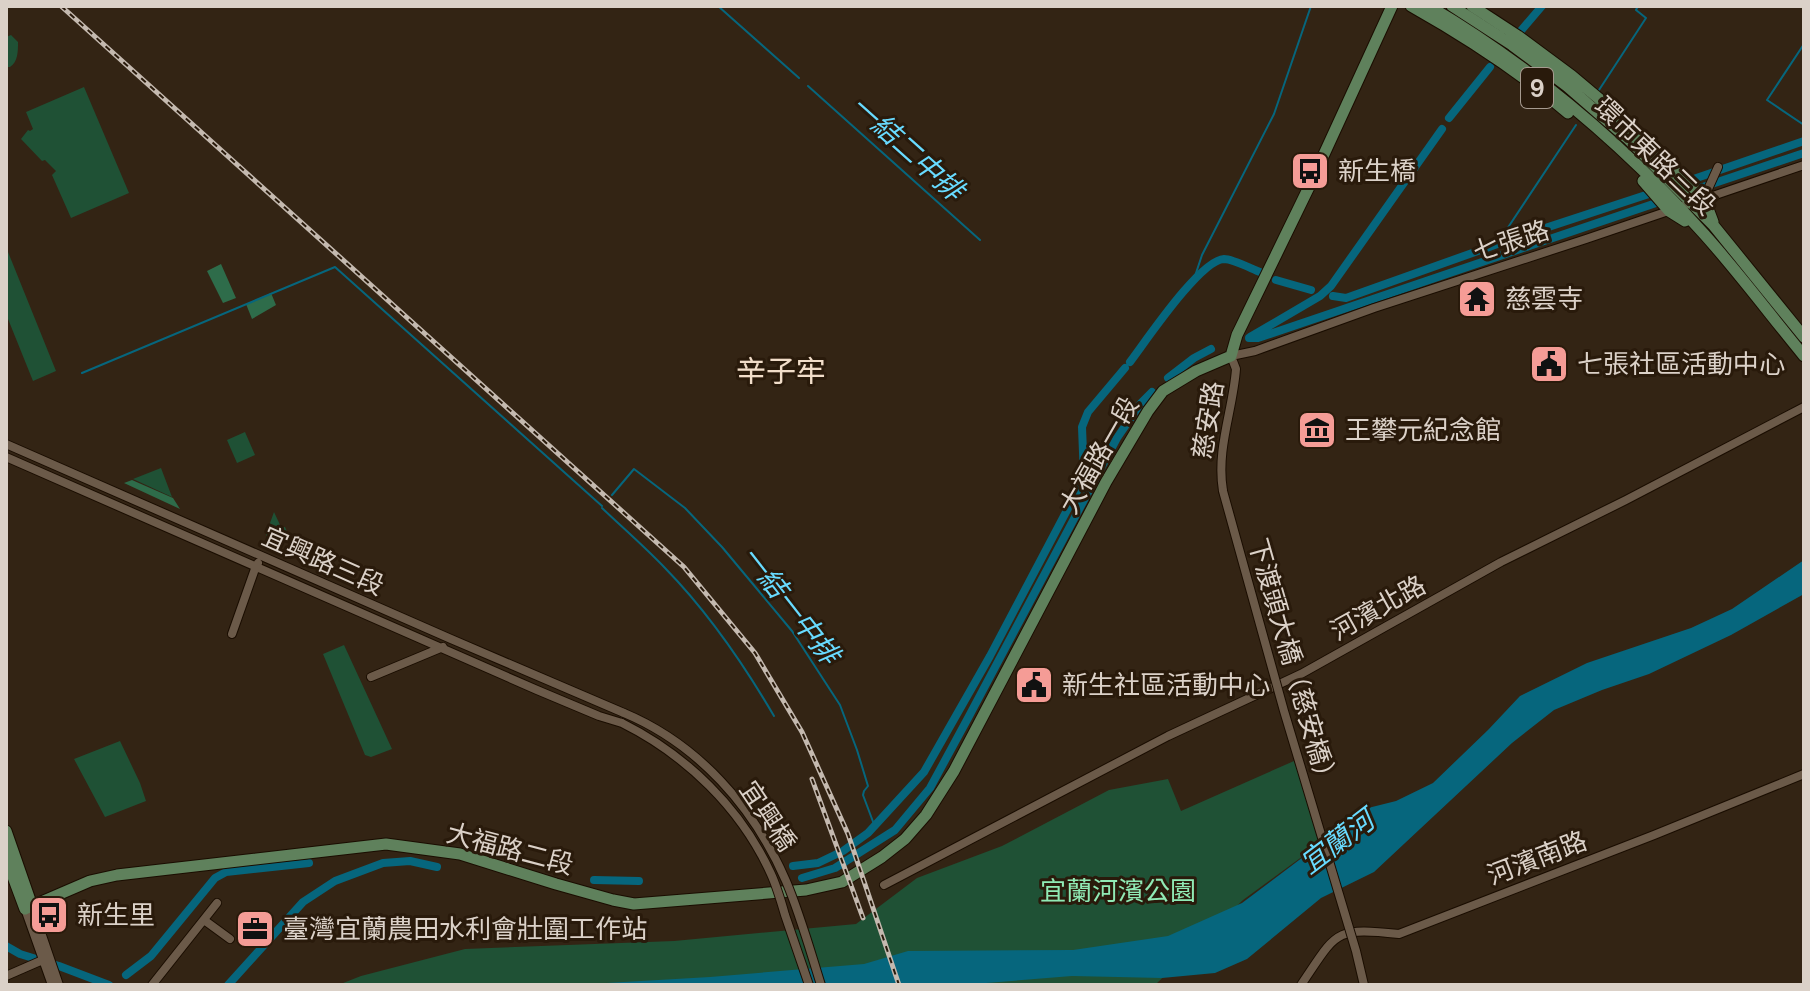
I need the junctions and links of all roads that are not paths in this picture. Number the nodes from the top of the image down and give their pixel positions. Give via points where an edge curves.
1 (1392, 6) edge
2 (1411, 6) edge
3 (1429, 6) edge
4 (1452, 6) edge
5 (1472, 6) edge
6 (1804, 165) edge
7 (1718, 167) dead end
8 (1662, 180) junction
9 (1704, 198) junction
10 (1691, 203) junction
11 (1674, 209) junction
12 (1710, 231) junction
13 (1804, 337) edge
14 (1231, 356) junction
15 (1804, 356) edge
16 (1804, 407) edge
17 (6, 444) edge
18 (6, 457) edge
19 (1223, 491) joint
20 (264, 557) junction
21 (256, 566) junction
22 (232, 634) dead end
23 (451, 639) junction
24 (442, 648) junction
25 (371, 677) dead end
26 (624, 713) joint
27 (622, 723) joint
28 (1804, 774) edge
29 (6, 831) edge
30 (6, 858) edge
31 (884, 885) dead end
32 (799, 891) joint
33 (217, 903) dead end
34 (28, 907) junction
35 (204, 920) junction
36 (230, 939) dead end
37 (46, 958) junction
38 (50, 970) junction
39 (6, 976) edge
40 (52, 985) edge
41 (59, 985) edge
42 (152, 985) edge
43 (809, 985) edge
44 (821, 985) edge
45 (1301, 985) edge
46 (1364, 985) edge

1 - 14 main road
2 - 8 main road, 環市東路三段 / 9 via 1509,67
3 - 8 main road, 環市東路三段 / 9 via 1530,73
4 - 8 main road, 環市東路三段 / 9 via 1567,86 1627,138
5 - 8 main road, 環市東路三段 / 9 via 1603,102
6 - 9 street, 七張路
7 - 9 street
8 - 9 main road, 環市東路三段 / 9
8 - 10 main road, 環市東路三段 / 9
8 - 11 main road, 環市東路三段 / 9
9 - 10 street, 七張路
9 - 12 main road, 環市東路三段 / 9
10 - 11 street, 七張路
10 - 12 main road, 環市東路三段 / 9
11 - 12 main road, 環市東路三段 / 9
11 - 14 street, 七張路
12 - 13 main road, 9
12 - 15 main road, 9
14 - 19 street, 慈安路 via 1236,369 1220,458
14 - 32 main road, 大福路一段 via 1163,391 1148,411 926,815 905,839 859,872 842,882
16 - 31 street, 河濱北路 via 1501,562 1301,674 1168,736
17 - 20 street, 宜興路三段
18 - 21 street, 宜興路三段
19 - 46 street, 下渡頭大橋（慈安橋）, bridge
20 - 21 street
20 - 23 street, 宜興路三段
21 - 22 street
21 - 24 street, 宜興路三段
23 - 24 street
23 - 26 street, 宜興路三段
24 - 25 street
24 - 27 street, 宜興路三段
26 - 44 street, 宜興橋, bridge via 687,749 755,823 786,880
27 - 43 street, 宜興橋, bridge via 679,758 742,824 772,875
28 - 45 street, 河濱南路 via 1399,934 1345,932 1333,939
29 - 34 main road
30 - 34 main road
32 - 34 main road, 大福路二段 via 634,904 460,854 386,844 117,875
33 - 35 street
34 - 37 street
35 - 36 street
35 - 42 street
37 - 38 street
37 - 39 street
38 - 40 street
38 - 41 street

